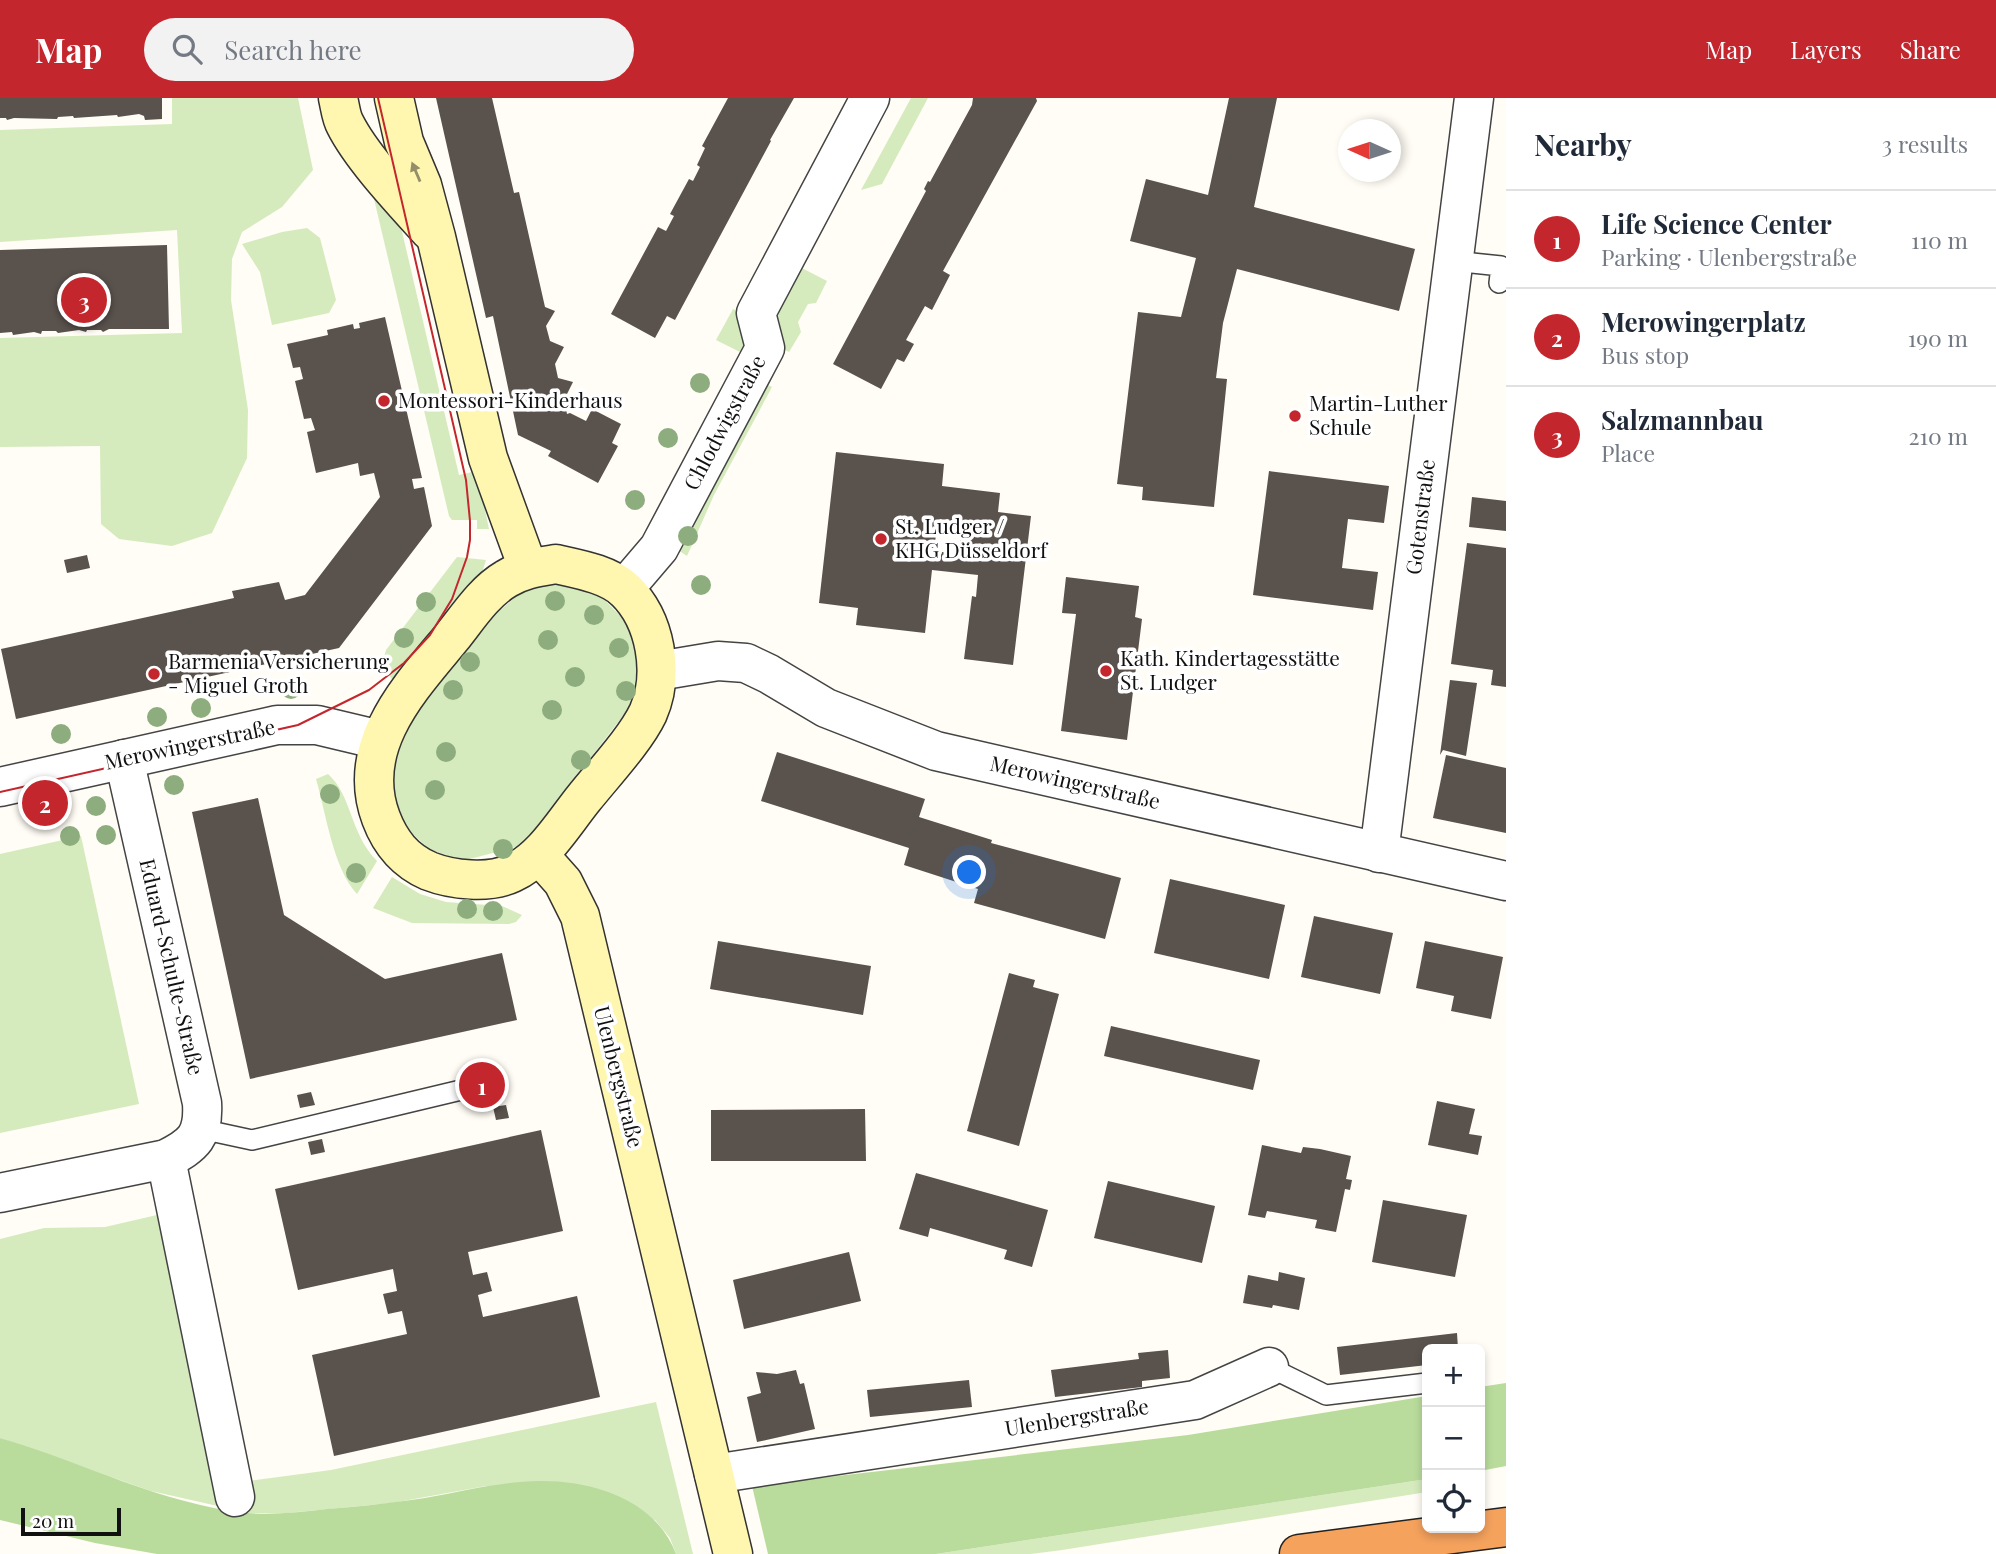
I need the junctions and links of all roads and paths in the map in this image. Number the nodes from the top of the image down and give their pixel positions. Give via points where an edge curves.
1 (338, 98) edge
2 (394, 98) edge
3 (870, 98) edge
4 (1474, 98) edge
5 (436, 237) junction
6 (1453, 261) junction
7 (1499, 283) dead end
8 (528, 568) junction
9 (624, 589) junction
10 (658, 671) junction
11 (380, 740) junction
12 (124, 759) junction
13 (0, 787) edge
14 (1379, 853) junction
15 (539, 855) junction
16 (1506, 881) edge
17 (482, 1085) dead end
18 (201, 1129) junction
19 (166, 1159) junction
20 (0, 1193) edge
21 (1269, 1367) joint
22 (1422, 1384) edge
23 (714, 1474) junction
24 (235, 1497) dead end
25 (1506, 1527) edge
26 (733, 1554) edge
27 (1299, 1554) edge

1 - 5 street via 344,123 358,145
5 -> 2 street
3 - 9 street, Chlodwigstraße via 756,313 765,348 659,548
4 - 6 street, Gotenstraße
5 - 8 street via 488,457
6 - 7 lane via 1501,267
6 - 14 street, Gotenstraße via 1441,419
8 - 9 street via 556,564 580,569
8 - 11 street via 504,580 484,598 414,683
9 - 10 street via 651,636
10 - 14 street, Merowingerstraße via 718,661 746,663 826,708 936,751
10 - 15 street via 647,715
11 - 12 street, Merowingerstraße via 317,725 277,725
11 - 15 street via 373,772 376,805 398,851 429,871 466,879 509,875
12 - 13 street, Merowingerstraße
12 - 18 street, Eduard-Schulte-Straße via 202,1104
14 - 16 street, Merowingerstraße
15 - 23 street, Ulenbergstraße via 563,882 580,916
17 - 18 lane via 252,1140
18 - 19 street via 195,1140
19 - 20 street
19 - 24 street
21 - 22 lane, Ulenbergstraße via 1326,1395
21 - 23 street, Ulenbergstraße via 1195,1400
23 - 26 street, Ulenbergstraße
25 - 27 highway

